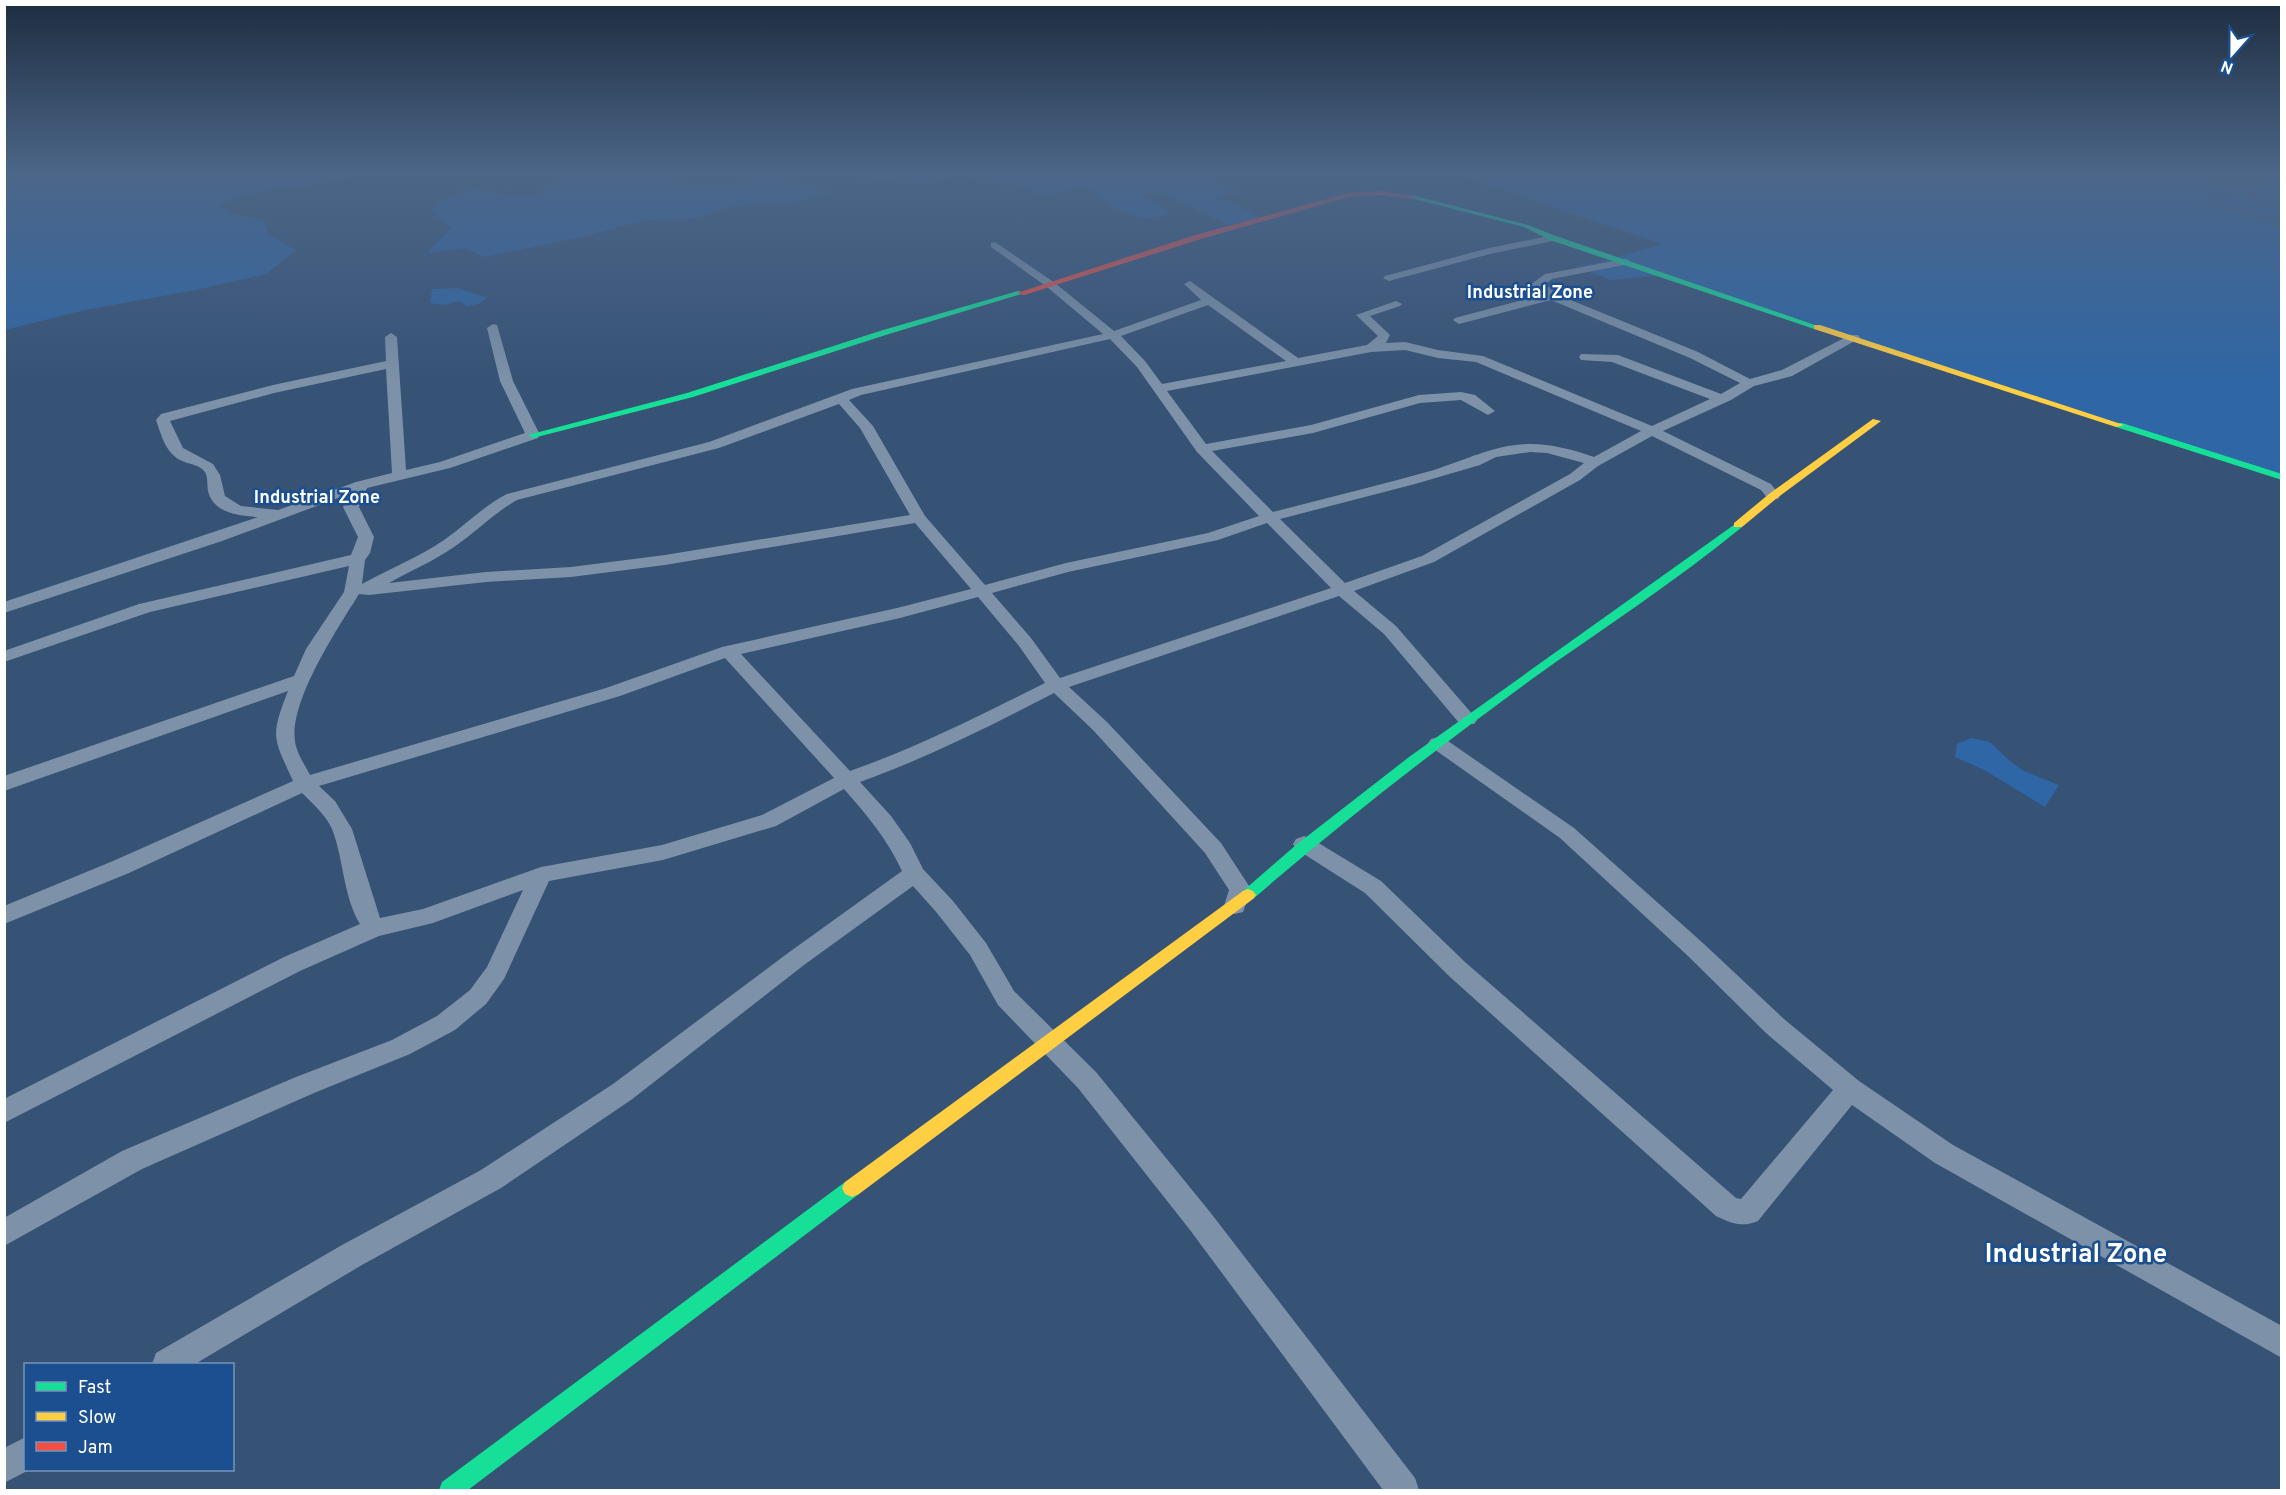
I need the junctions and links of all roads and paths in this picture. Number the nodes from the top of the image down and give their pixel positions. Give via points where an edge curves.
1 (1181, 243) edge
2 (1530, 243) edge
3 (1567, 243) edge
4 (995, 245) dead end
5 (1625, 262) junction
6 (1389, 278) dead end
7 (1190, 284) dead end
8 (1051, 285) junction
9 (1552, 296) junction
10 (1209, 301) junction
11 (1396, 304) dead end
12 (1459, 320) dead end
13 (493, 328) dead end
14 (1113, 335) junction
15 (391, 337) dead end
16 (1854, 338) junction
17 (1371, 348) junction
18 (1585, 357) dead end
19 (1297, 363) junction
20 (391, 364) junction
21 (1749, 383) junction
22 (1158, 389) junction
23 (840, 397) junction
24 (1721, 399) junction
25 (1488, 411) dead end
26 (1876, 421) dead end
27 (1652, 431) junction
28 (534, 435) junction
29 (1202, 449) junction
30 (1593, 463) junction
31 (399, 476) junction
32 (2282, 477) edge
33 (361, 485) junction
34 (1773, 496) junction
35 (278, 514) junction
36 (1270, 517) junction
37 (919, 518) junction
38 (357, 559) junction
39 (1341, 589) junction
40 (357, 591) junction
41 (982, 591) junction
42 (4, 608) edge
43 (728, 651) junction
44 (4, 657) edge
45 (302, 680) junction
46 (1056, 685) junction
47 (1467, 720) junction
48 (1438, 743) junction
49 (847, 778) junction
50 (4, 784) edge
51 (304, 784) junction
52 (1304, 844) junction
53 (914, 874) junction
54 (541, 875) junction
55 (1235, 906) junction
56 (4, 916) edge
57 (375, 928) junction
58 (1048, 1041) junction
59 (1850, 1089) junction
60 (4, 1112) edge
61 (4, 1233) edge
62 (2282, 1343) edge
63 (170, 1363) edge
64 (24, 1454) edge
65 (4, 1467) edge
66 (1392, 1486) edge
67 (450, 1491) edge

1 - 8 street
2 - 6 street
3 - 5 street
4 - 8 street
5 - 9 street via 1549,276 1538,282 1536,285
5 - 16 street
7 - 10 street
8 - 14 street
8 - 28 street via 886,332 690,395
9 - 12 street
9 - 21 street via 1694,355
10 - 14 street
10 - 19 street
11 - 17 street via 1362,315 1384,335
13 - 28 street via 506,378
14 - 22 street
14 - 23 street
15 - 20 street
16 - 21 street via 1780,376
16 - 32 street
17 - 19 street
17 - 27 street via 1405,346 1479,359
18 - 24 street via 1614,358
19 - 22 street
20 - 31 street
20 - 35 street via 240,397 172,414 163,420 177,451 211,470 222,504
21 - 24 street
22 - 29 street
23 - 37 street via 867,426
23 - 40 street via 714,445 513,497 494,507 447,545
24 - 27 street
25 - 29 street via 1461,396 1419,399 1313,429
26 - 34 street
27 - 30 street
27 - 34 street via 1766,487
28 - 31 street
29 - 36 street
30 - 36 street via 1547,449 1503,451 1410,481
30 - 39 street via 1575,477 1428,559
31 - 33 street
33 - 35 street
33 - 38 street via 351,507 366,537
34 - 47 street via 1704,554
35 - 42 street
36 - 39 street
36 - 41 street via 1212,537 1066,568
37 - 40 street via 665,560
37 - 41 street
38 - 40 street
38 - 44 street via 145,608
39 - 46 street
39 - 47 street via 1390,630
40 - 45 street via 315,649
41 - 43 street via 900,614
41 - 46 street
43 - 49 street
43 - 51 street via 613,692
45 - 50 street
45 - 51 street via 285,722 285,743
46 - 49 street via 954,736
46 - 55 street via 1100,726 1213,848 1240,889
47 - 48 street
48 - 52 street
48 - 59 street via 1567,833 1775,1026
49 - 53 street via 884,821
49 - 54 street via 769,821 663,852
51 - 56 street
51 - 57 street via 328,806 342,829 362,902
52 - 55 street
52 - 59 street via 1374,887 1457,969 1725,1207 1748,1212
53 - 58 street via 978,949 1006,998
53 - 63 street via 622,1092 491,1179 352,1255
54 - 57 street via 425,917
54 - 61 street via 496,972 478,996 446,1023 401,1047 132,1160
55 - 58 street
57 - 60 street via 292,964
58 - 66 street via 1088,1080 1200,1221
58 - 67 street
59 - 62 street via 1954,1160
64 - 65 street

